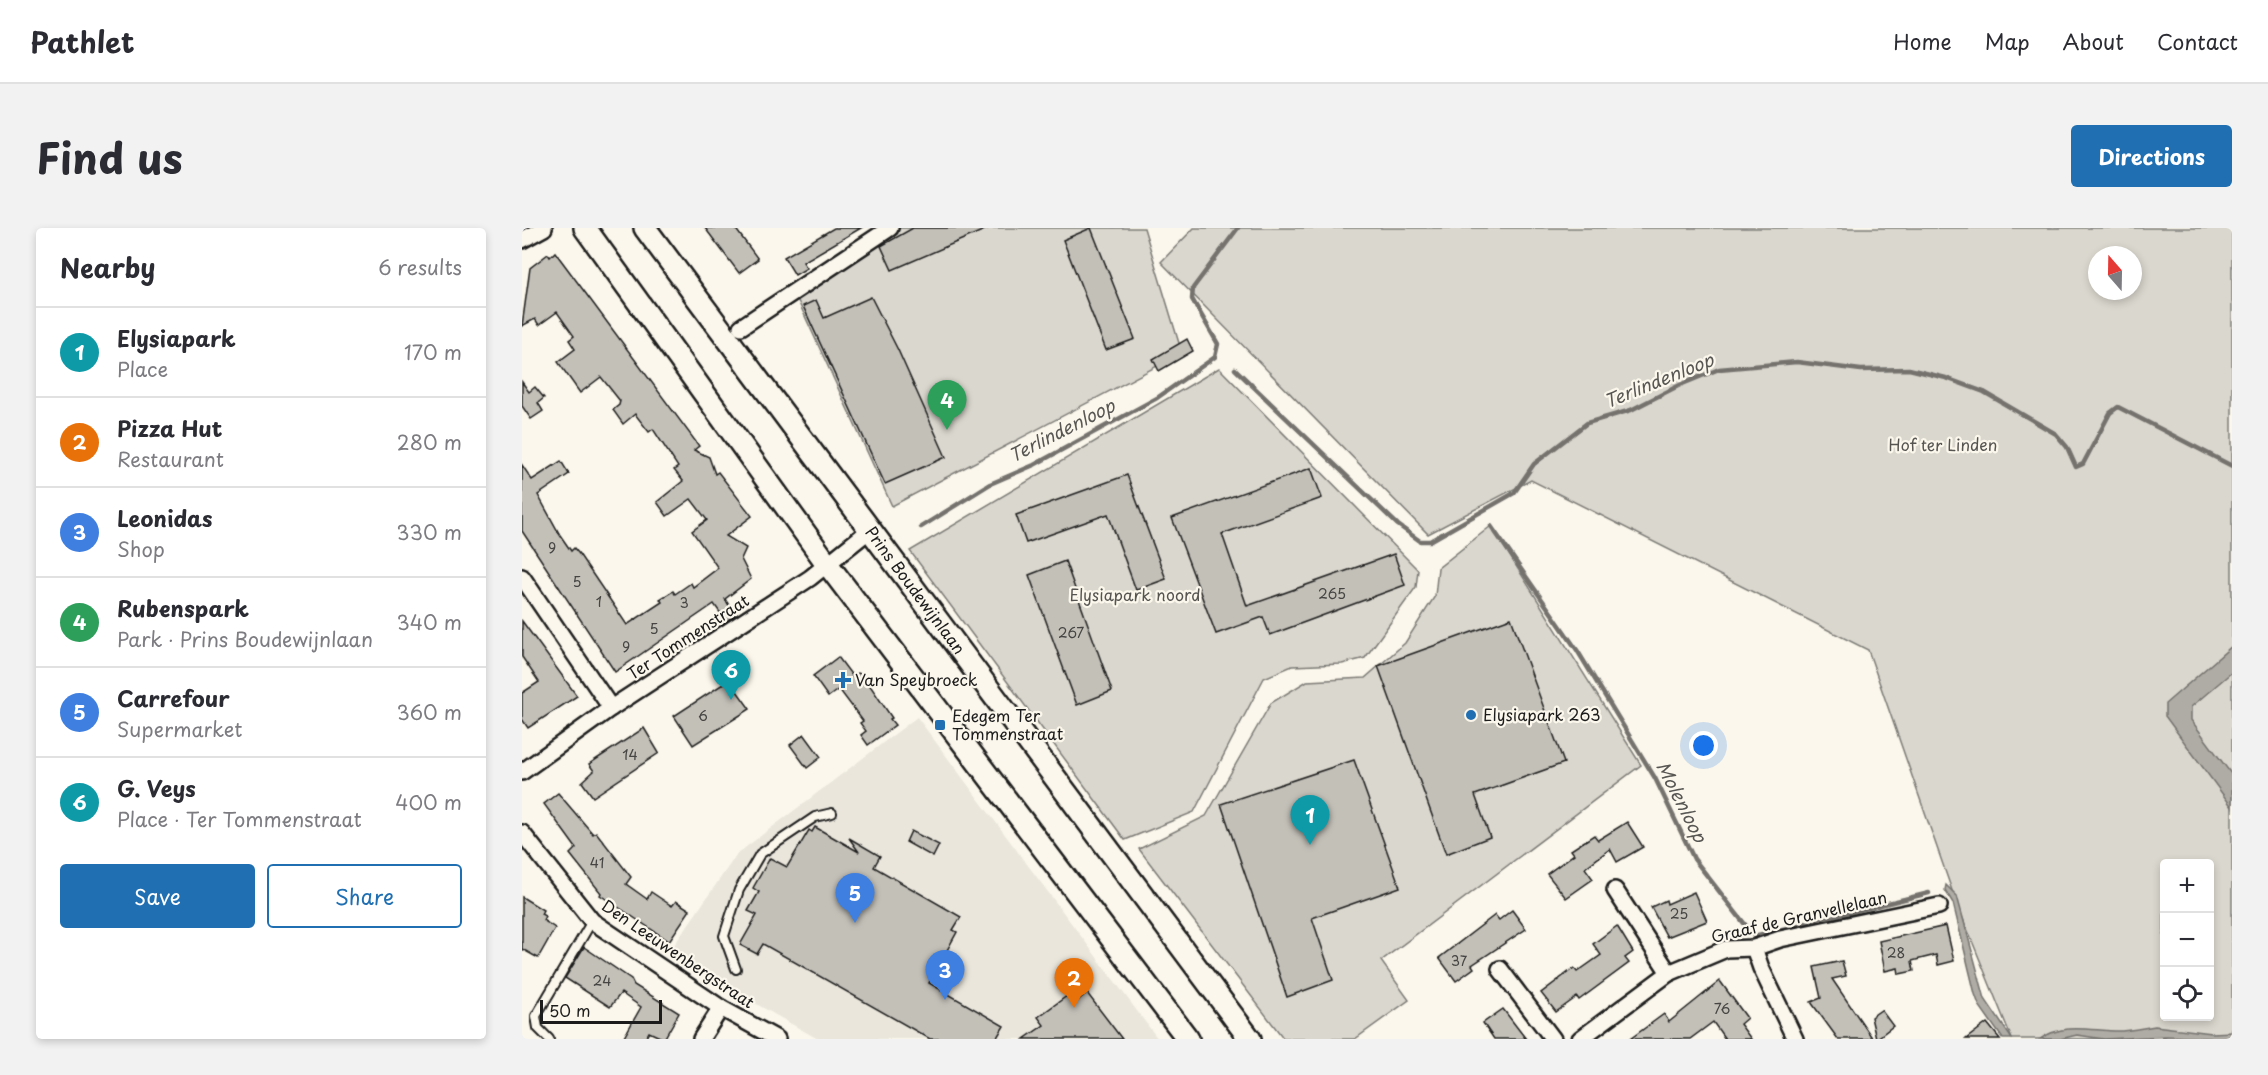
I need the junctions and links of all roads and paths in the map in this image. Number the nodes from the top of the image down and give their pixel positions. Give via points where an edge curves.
1 (544, 228) edge
2 (585, 228) edge
3 (645, 228) edge
4 (890, 228) edge
5 (522, 240) edge
6 (741, 327) dead end
7 (871, 529) junction
8 (828, 565) junction
9 (522, 577) edge
10 (611, 708) junction
11 (522, 772) edge
12 (832, 813) dead end
13 (524, 843) edge
14 (1615, 890) dead end
15 (1939, 906) dead end
16 (592, 921) junction
17 (1754, 948) junction
18 (736, 969) dead end
19 (1500, 969) dead end
20 (1669, 973) junction
21 (721, 1008) junction
22 (549, 1039) edge
23 (701, 1039) edge
24 (777, 1039) edge
25 (1188, 1039) edge
26 (1250, 1039) edge
27 (1553, 1039) edge
28 (1580, 1039) edge
29 (1795, 1039) edge

1 - 5 street
2 - 8 main road
3 - 7 main road, Prins Boudewijnlaan
4 - 6 street
7 - 8 street, Ter Tommenstraat
7 - 26 main road, Prins Boudewijnlaan
8 - 10 street, Ter Tommenstraat
8 - 25 main road
9 - 10 street
10 - 11 street, Ter Tommenstraat
12 - 18 lane via 815,817 760,854 739,890 724,936
13 - 16 street, Den Leeuwenbergstraat
14 - 20 street
15 - 17 street, Graaf de Granvellelaan via 1780,939
16 - 21 street, Den Leeuwenbergstraat
16 - 22 lane via 536,1016 538,1028
17 - 20 street, Graaf de Granvellelaan via 1726,949
17 - 29 street
19 - 27 street
20 - 28 street, Graaf de Granvellelaan
21 - 23 street
21 - 24 street, Den Leeuwenbergstraat

